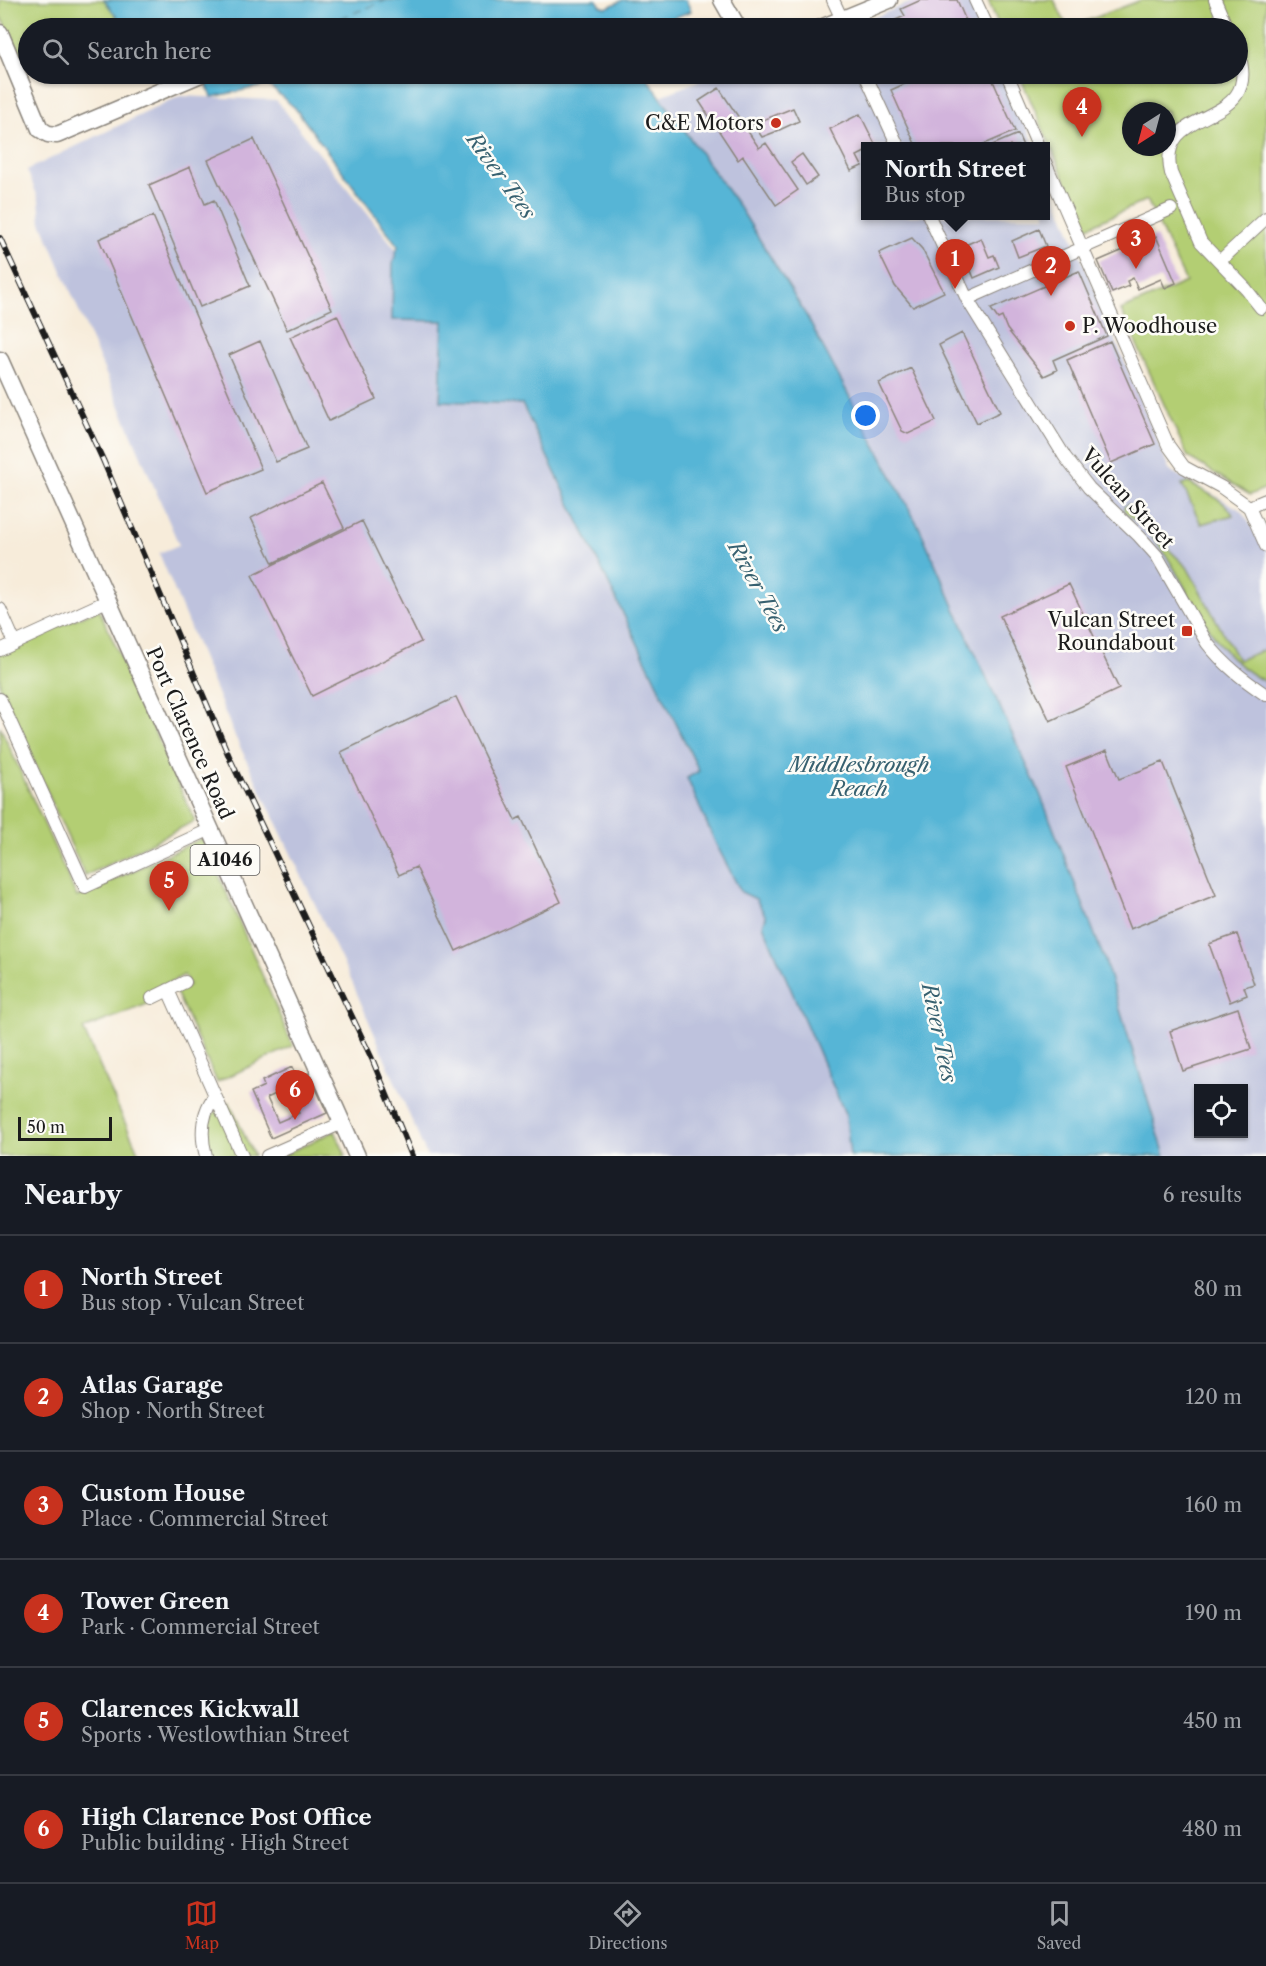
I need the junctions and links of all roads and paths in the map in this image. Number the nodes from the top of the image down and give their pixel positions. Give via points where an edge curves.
1 (723, 0) edge
2 (833, 0) edge
3 (888, 0) edge
4 (975, 0) edge
5 (1215, 0) edge
6 (733, 18) edge
7 (841, 18) edge
8 (855, 18) edge
9 (983, 18) edge
10 (1223, 18) edge
11 (0, 33) edge
12 (18, 76) edge
13 (21, 84) edge
14 (176, 84) edge
15 (870, 84) edge
16 (1011, 84) edge
17 (1244, 84) edge
18 (896, 142) edge
19 (1036, 142) edge
20 (1050, 174) edge
21 (1171, 209) dead end
22 (1266, 218) edge
23 (931, 220) edge
24 (1082, 248) junction
25 (1220, 261) junction
26 (967, 299) junction
27 (1261, 308) dead end
28 (0, 360) edge
29 (1266, 500) edge
30 (1249, 507) junction
31 (1266, 546) edge
32 (107, 601) junction
33 (0, 609) edge
34 (15, 643) junction
35 (0, 650) edge
36 (1266, 695) edge
37 (0, 699) edge
38 (211, 829) junction
39 (185, 982) dead end
40 (168, 990) junction
41 (152, 998) dead end
42 (215, 1095) junction
43 (342, 1123) junction
44 (206, 1156) edge
45 (242, 1156) edge
46 (267, 1156) edge
47 (357, 1156) edge

1 - 6 main road
2 - 7 street
3 - 8 main road
4 - 9 street
5 - 10 street
11 - 12 main road
13 - 14 main road via 40,129 57,135
15 - 18 street
16 - 19 street
17 - 25 street via 1234,103 1186,128 1169,148 1171,173 1201,242
20 - 24 street
21 - 24 street
22 - 25 street
23 - 26 street, Vulcan Street
24 - 26 street
24 - 30 street via 1176,459
25 - 27 street
26 - 36 street, Vulcan Street via 1065,457 1089,488 1157,556 1217,656
28 - 32 main road, Port Clarence Road / A1046
29 - 30 street
30 - 31 street
32 - 34 street
32 - 38 main road, Port Clarence Road / A1046
33 - 34 street
34 - 35 street
37 - 38 street via 85,887
38 - 43 main road, Port Clarence Road / A1046
39 - 40 street
40 - 41 street
40 - 42 street
42 - 44 street via 204,1116
42 - 45 street
43 - 46 street
43 - 47 main road, Port Clarence Road / A1046

